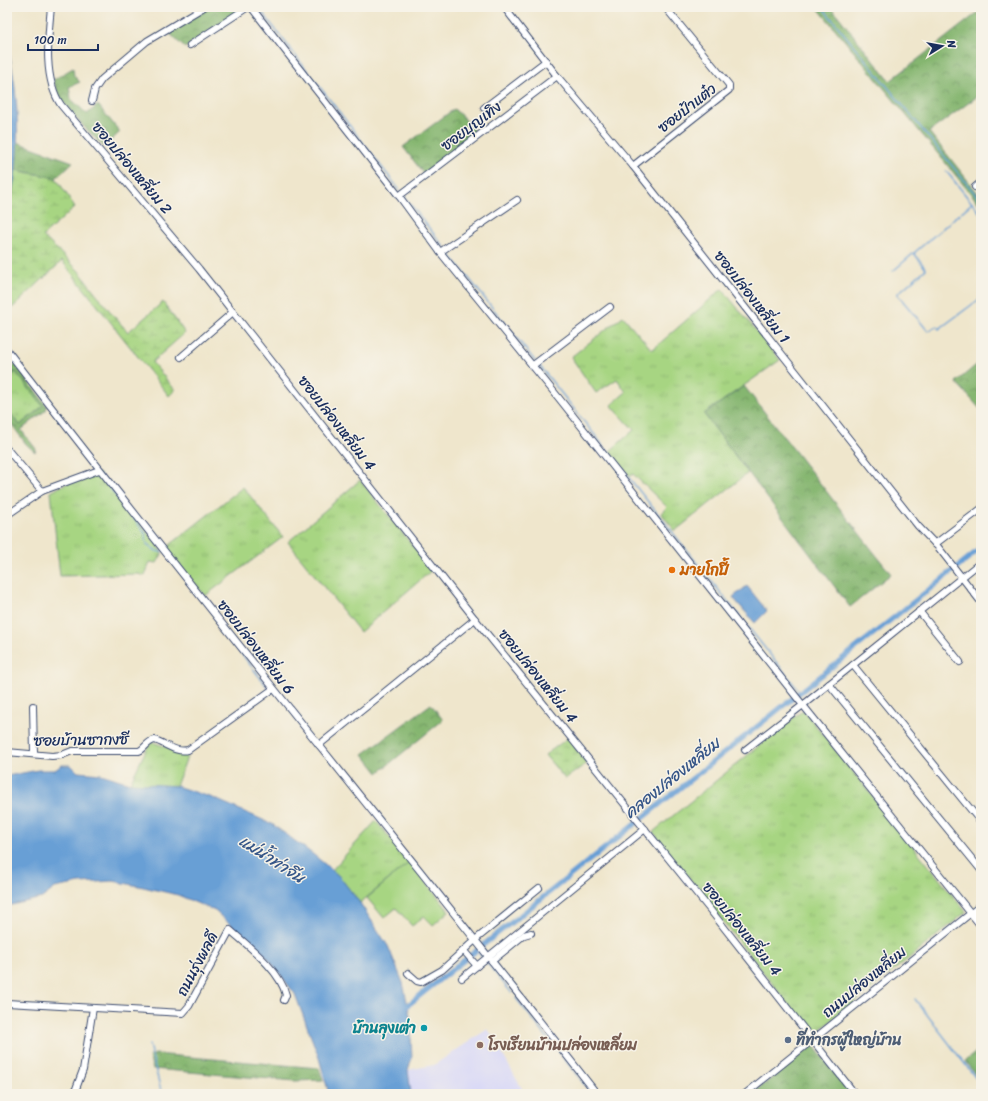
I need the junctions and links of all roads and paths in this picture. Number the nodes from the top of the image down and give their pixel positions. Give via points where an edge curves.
1 (51, 7) edge
2 (204, 7) edge
3 (248, 7) edge
4 (251, 7) edge
5 (504, 7) edge
6 (665, 7) edge
7 (190, 45) dead end
8 (546, 61) junction
9 (558, 76) junction
10 (92, 101) dead end
11 (484, 108) dead end
12 (632, 166) junction
13 (981, 182) edge
14 (975, 187) dead end
15 (399, 196) junction
16 (517, 200) dead end
17 (440, 252) junction
18 (610, 308) dead end
19 (232, 312) junction
20 (245, 327) joint
21 (7, 350) edge
22 (181, 357) dead end
23 (535, 364) junction
24 (7, 449) edge
25 (99, 470) junction
26 (42, 491) junction
27 (981, 509) edge
28 (7, 515) edge
29 (935, 544) junction
30 (981, 562) edge
31 (962, 577) junction
32 (981, 602) edge
33 (919, 611) junction
34 (475, 619) junction
35 (960, 662) dead end
36 (853, 665) junction
37 (829, 684) junction
38 (273, 689) junction
39 (33, 706) dead end
40 (803, 706) junction
41 (319, 745) junction
42 (745, 750) dead end
43 (7, 752) edge
44 (34, 754) junction
45 (981, 822) edge
46 (645, 829) junction
47 (981, 870) edge
48 (539, 888) dead end
49 (981, 905) edge
50 (970, 913) junction
51 (981, 926) edge
52 (531, 933) dead end
53 (476, 941) junction
54 (465, 952) junction
55 (489, 957) junction
56 (475, 964) junction
57 (408, 973) dead end
58 (462, 978) dead end
59 (284, 1000) dead end
60 (7, 1003) edge
61 (93, 1008) junction
62 (814, 1040) junction
63 (74, 1094) edge
64 (597, 1094) edge
65 (745, 1094) edge
66 (855, 1094) edge

1 - 19 street, ซอยปล่องเหลี่ยม 2 via 48,48 50,78 55,96
2 - 10 street via 147,41 102,79 95,89
3 - 7 street
4 - 15 street
5 - 8 street, ซอยปล่องเหลี่ยม 1
6 - 12 street, ซอยป้าแต๋ว via 729,85 730,90
8 - 9 street, ซอยปล่องเหลี่ยม 1
8 - 11 street
9 - 12 street, ซอยปล่องเหลี่ยม 1
9 - 15 street, ซอยบุญเทิง
12 - 29 street, ซอยปล่องเหลี่ยม 1 via 918,526
13 - 14 street
15 - 17 street
16 - 17 street
17 - 23 street
18 - 23 street
19 - 20 street, ซอยปล่องเหลี่ยม 2
19 - 22 street
20 - 34 street, ซอยปล่องเหลี่ยม 4
21 - 25 street, ซอยปล่องเหลี่ยม 6
23 - 40 street via 558,397
24 - 26 street
25 - 26 street
25 - 38 street, ซอยปล่องเหลี่ยม 6
26 - 28 street
27 - 29 street
29 - 31 street, ซอยปล่องเหลี่ยม 1
30 - 31 street
31 - 32 street, ซอยปล่องเหลี่ยม 1
31 - 33 street
33 - 35 street
33 - 36 street
34 - 41 street
34 - 46 street, ซอยปล่องเหลี่ยม 4
36 - 37 street
36 - 45 street
37 - 40 street
37 - 47 street
38 - 41 street, ซอยปล่องเหลี่ยม 6
38 - 44 street, ซอยบ้านซากงซี via 188,750 179,751 155,740 148,742 139,751 72,751 57,756
39 - 44 street
40 - 42 street
40 - 50 street
41 - 53 street, ซอยปล่องเหลี่ยม 6
43 - 44 street, ซอยบ้านซากงซี
46 - 55 street
46 - 62 street, ซอยปล่องเหลี่ยม 4
48 - 53 street
49 - 50 street, ถนนปล่องเหลี่ยม
50 - 51 street
50 - 62 street, ถนนปล่องเหลี่ยม
52 - 55 street
53 - 54 street
53 - 55 street, ซอยปล่องเหลี่ยม 6
54 - 56 street
54 - 57 street via 422,982
55 - 56 street
55 - 64 street, ซอยปล่องเหลี่ยม 6
56 - 58 street
59 - 61 street, ถนนรุ่งผลดี via 286,995 279,979 230,930 189,1006 183,1012
60 - 61 street, ถนนรุ่งผลดี
61 - 63 street via 83,1070
62 - 65 street, ถนนปล่องเหลี่ยม
62 - 66 street, ซอยปล่องเหลี่ยม 4

